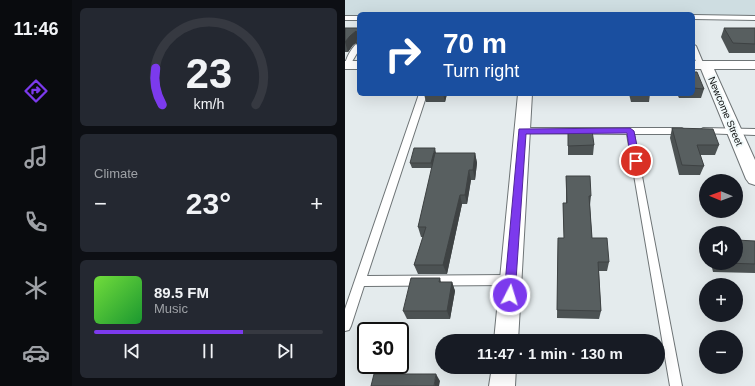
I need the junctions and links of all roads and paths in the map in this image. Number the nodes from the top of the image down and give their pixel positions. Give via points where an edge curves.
1 (695, 17) edge
2 (345, 18) edge
3 (357, 18) edge
4 (755, 18) edge
5 (357, 48) edge
6 (695, 51) edge
7 (700, 65) edge
8 (755, 65) edge
9 (349, 66) edge
10 (422, 96) edge
11 (525, 96) edge
12 (522, 131) junction
13 (630, 131) junction
14 (735, 132) junction
15 (755, 132) edge
16 (755, 178) edge
17 (511, 280) junction
18 (360, 281) junction
19 (345, 326) edge
20 (507, 334) edge
21 (503, 374) edge
22 (502, 386) edge
23 (676, 386) edge

1 - 4 lane
2 - 3 lane
5 - 9 lane
6 - 7 lane
7 - 8 street
7 - 14 street, Newcome Street
10 - 18 lane
11 - 12 street
12 - 13 lane
12 - 17 street
13 - 14 lane
13 - 23 lane
14 - 15 lane
14 - 16 street, Newcome Street
17 - 18 lane
17 - 20 street
18 - 19 lane
21 - 22 street

